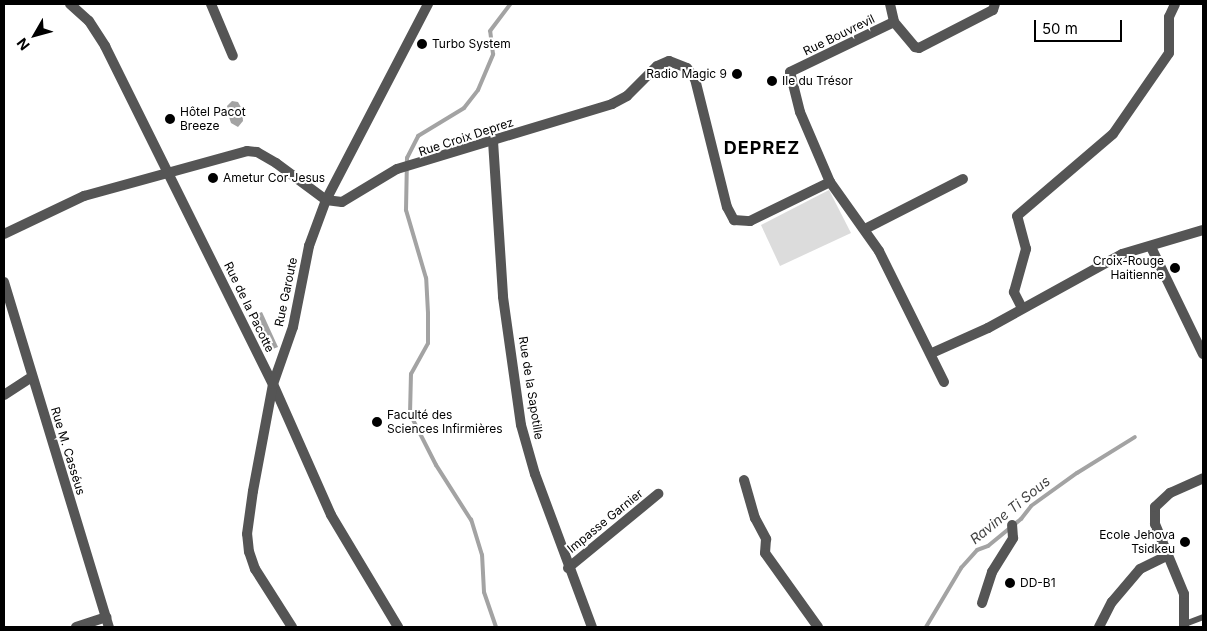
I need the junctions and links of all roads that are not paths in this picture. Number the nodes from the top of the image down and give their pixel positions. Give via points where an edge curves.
1 (70, 4) edge
2 (211, 4) edge
3 (428, 4) edge
4 (890, 4) edge
5 (995, 4) edge
6 (1175, 4) edge
7 (894, 22) junction
8 (233, 56) dead end
9 (493, 141) junction
10 (169, 173) junction
11 (963, 179) dead end
12 (830, 182) junction
13 (326, 200) junction
14 (866, 229) junction
15 (1203, 230) edge
16 (4, 234) edge
17 (1151, 247) junction
18 (4, 282) edge
19 (1022, 308) junction
20 (932, 353) junction
21 (1203, 354) edge
22 (32, 377) junction
23 (944, 382) dead end
24 (273, 384) junction
25 (4, 395) edge
26 (1203, 478) edge
27 (744, 480) dead end
28 (658, 494) dead end
29 (1012, 525) dead end
30 (1167, 556) junction
31 (568, 568) junction
32 (982, 603) dead end
33 (1203, 617) edge
34 (108, 622) edge
35 (1185, 626) edge
36 (76, 627) edge
37 (292, 627) edge
38 (398, 627) edge
39 (592, 627) edge
40 (818, 627) edge
41 (1099, 627) edge

1 - 10 street, Rue de la Pacotte via 89,21 105,46
2 - 8 street
3 - 13 street, Rue Garoute
4 - 7 street
5 - 7 street, Rue Bouvrevil via 993,10 919,48 914,47
6 - 19 street via 1169,18 1169,53 1113,134 1017,216 1026,249 1014,292
7 - 12 street, Rue Bouvrevil via 790,72 800,112
9 - 12 street, Rue Croix Deprez via 612,104 627,96 657,66 669,61 688,68 696,79 727,207 734,220 750,221
9 - 13 street, Rue Croix Deprez via 395,171 348,200 336,203
9 - 31 street, Rue de la Sapotille via 503,297 522,425 535,474
10 - 13 street via 234,154 257,152
10 - 16 street via 84,196
10 - 24 street, Rue de la Pacotte
11 - 14 street
12 - 14 street
13 - 24 street, Rue Garoute via 309,246 293,327
14 - 20 street
15 - 17 street
17 - 19 street via 1122,254
17 - 21 street
18 - 22 street, Rue M. Casséus
19 - 20 street via 988,328
20 - 23 street
22 - 25 street
22 - 34 street, Rue M. Casséus
24 - 37 street, Rue Garoute via 253,491 248,543 255,569
24 - 38 street, Rue de la Pacotte via 331,515
26 - 30 street via 1170,493 1156,507 1156,524
27 - 40 street via 755,518 766,539 765,553
28 - 31 street, Impasse Garnier
29 - 32 street via 1013,538 992,572
30 - 35 street via 1184,594
30 - 41 street via 1140,569 1112,602
31 - 39 street, Rue de la Sapotille
33 - 35 lane
34 - 36 street

